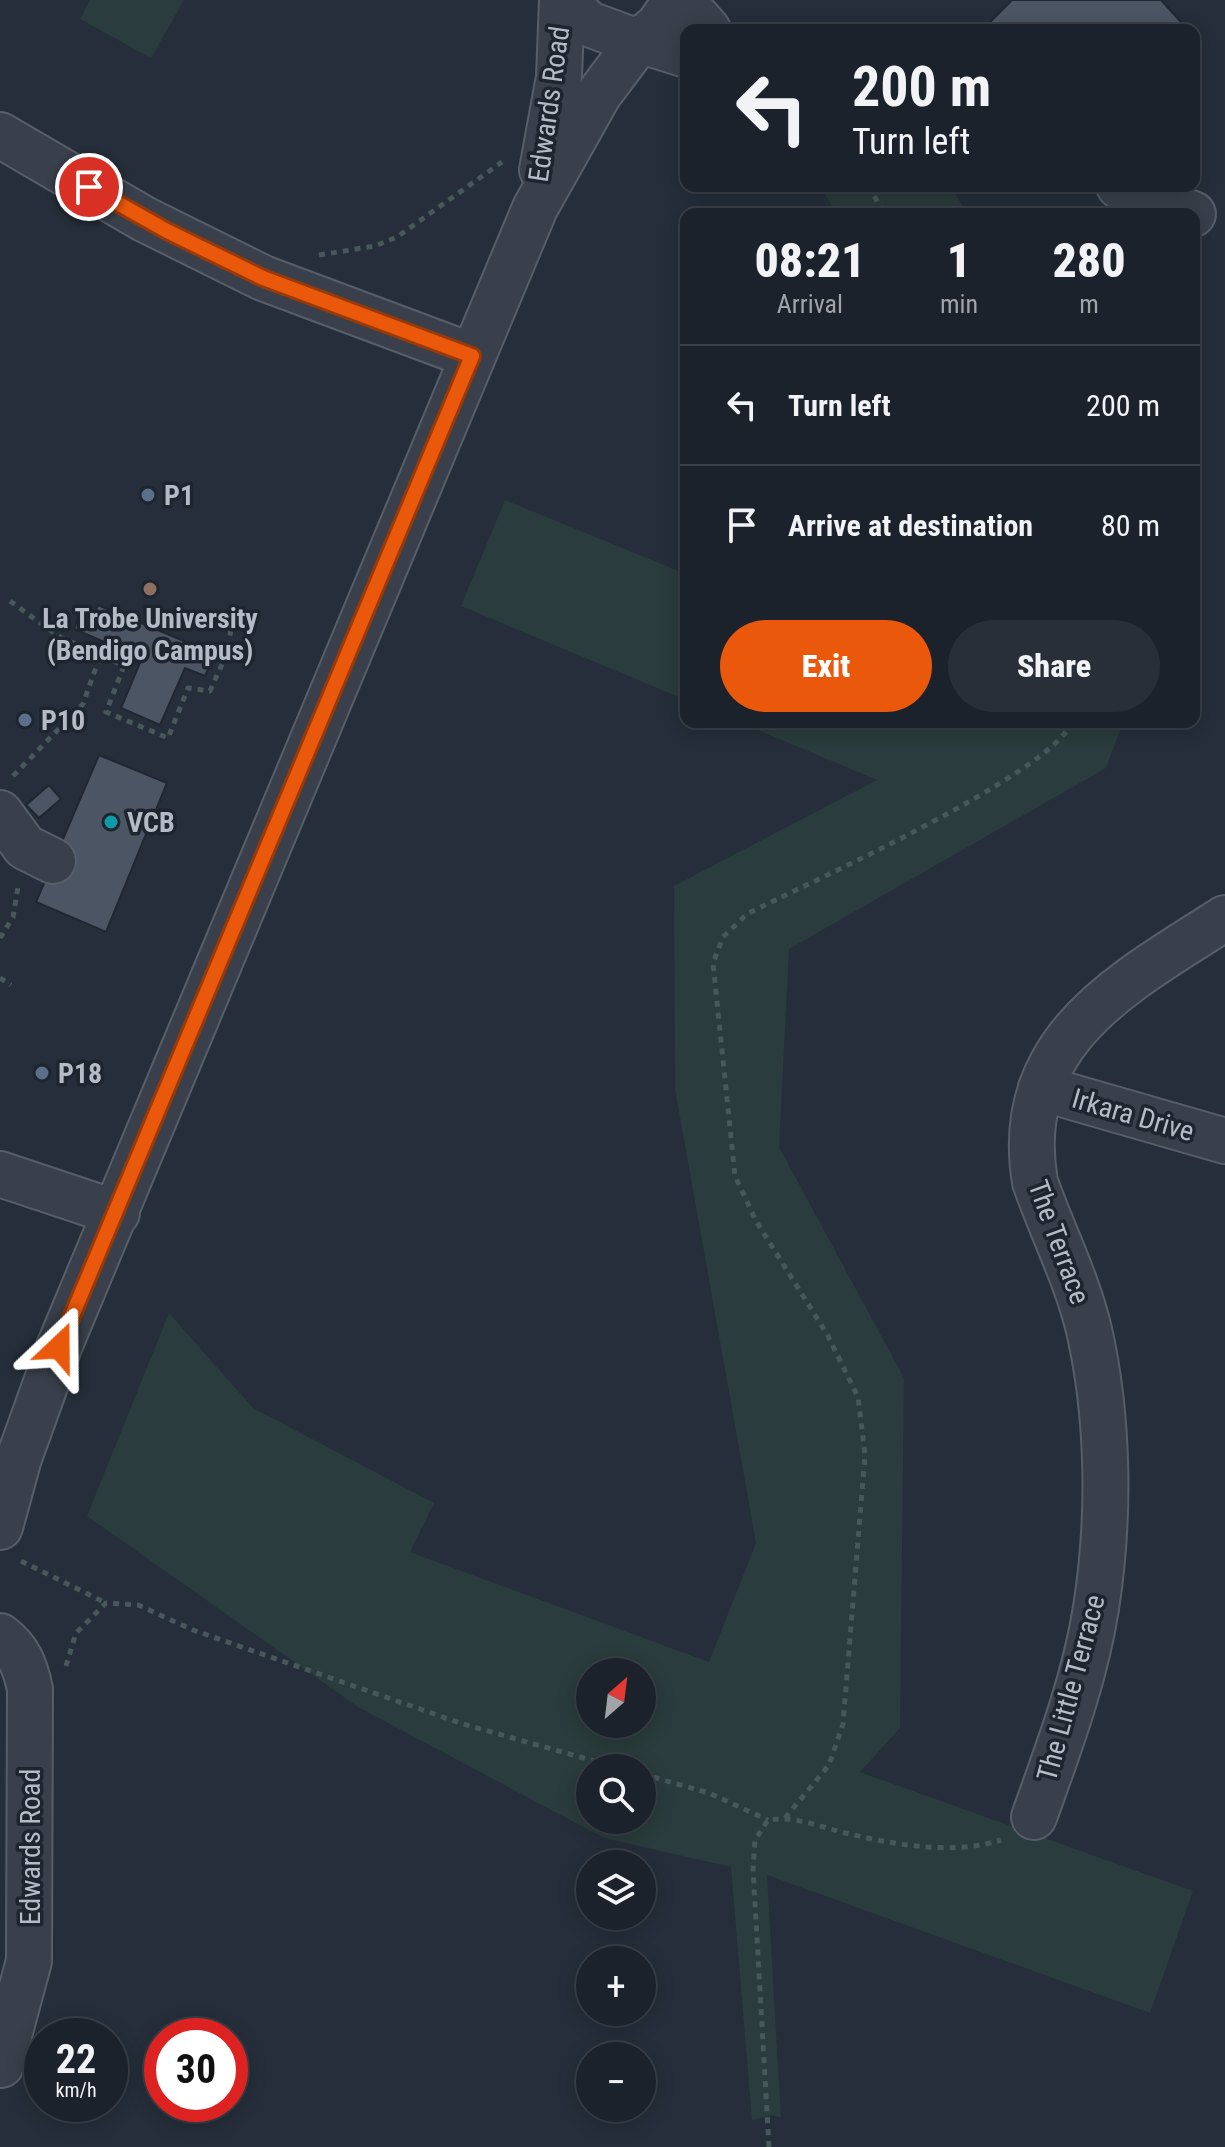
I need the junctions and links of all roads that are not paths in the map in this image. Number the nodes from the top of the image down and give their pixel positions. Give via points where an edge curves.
1 (562, 0) edge
2 (679, 0) edge
3 (702, 24) edge
4 (640, 41) junction
5 (680, 53) edge
6 (0, 135) edge
7 (1135, 192) edge
8 (535, 208) junction
9 (1177, 208) edge
10 (1200, 217) edge
11 (1225, 227) edge
12 (472, 356) junction
13 (1225, 918) edge
14 (1041, 1088) junction
15 (1225, 1141) edge
16 (0, 1174) edge
17 (117, 1213) junction
18 (9, 1544) edge
19 (1102, 1556) joint
20 (0, 1636) edge
21 (1034, 1817) road end
22 (1, 2065) edge

1 - 4 street via 589,24
1 - 8 street, Edwards Road via 559,77
2 - 3 street
2 - 4 street, Edwards Road
4 - 5 street
4 - 8 street, Edwards Road via 599,94
6 - 12 street via 144,219 250,272
7 - 9 street
8 - 12 street, Edwards Road
10 - 11 street
12 - 17 street, Edwards Road
13 - 14 street, The Terrace via 1088,1012 1059,1049
14 - 15 street, Irkara Drive
14 - 19 street, The Terrace via 1031,1161 1079,1297 1095,1360 1104,1452
16 - 17 street
17 - 18 street, Edwards Road via 36,1408
19 - 21 street, The Little Terrace via 1082,1665
20 - 22 street, Edwards Road via 25,1664 30,1689 29,1961

